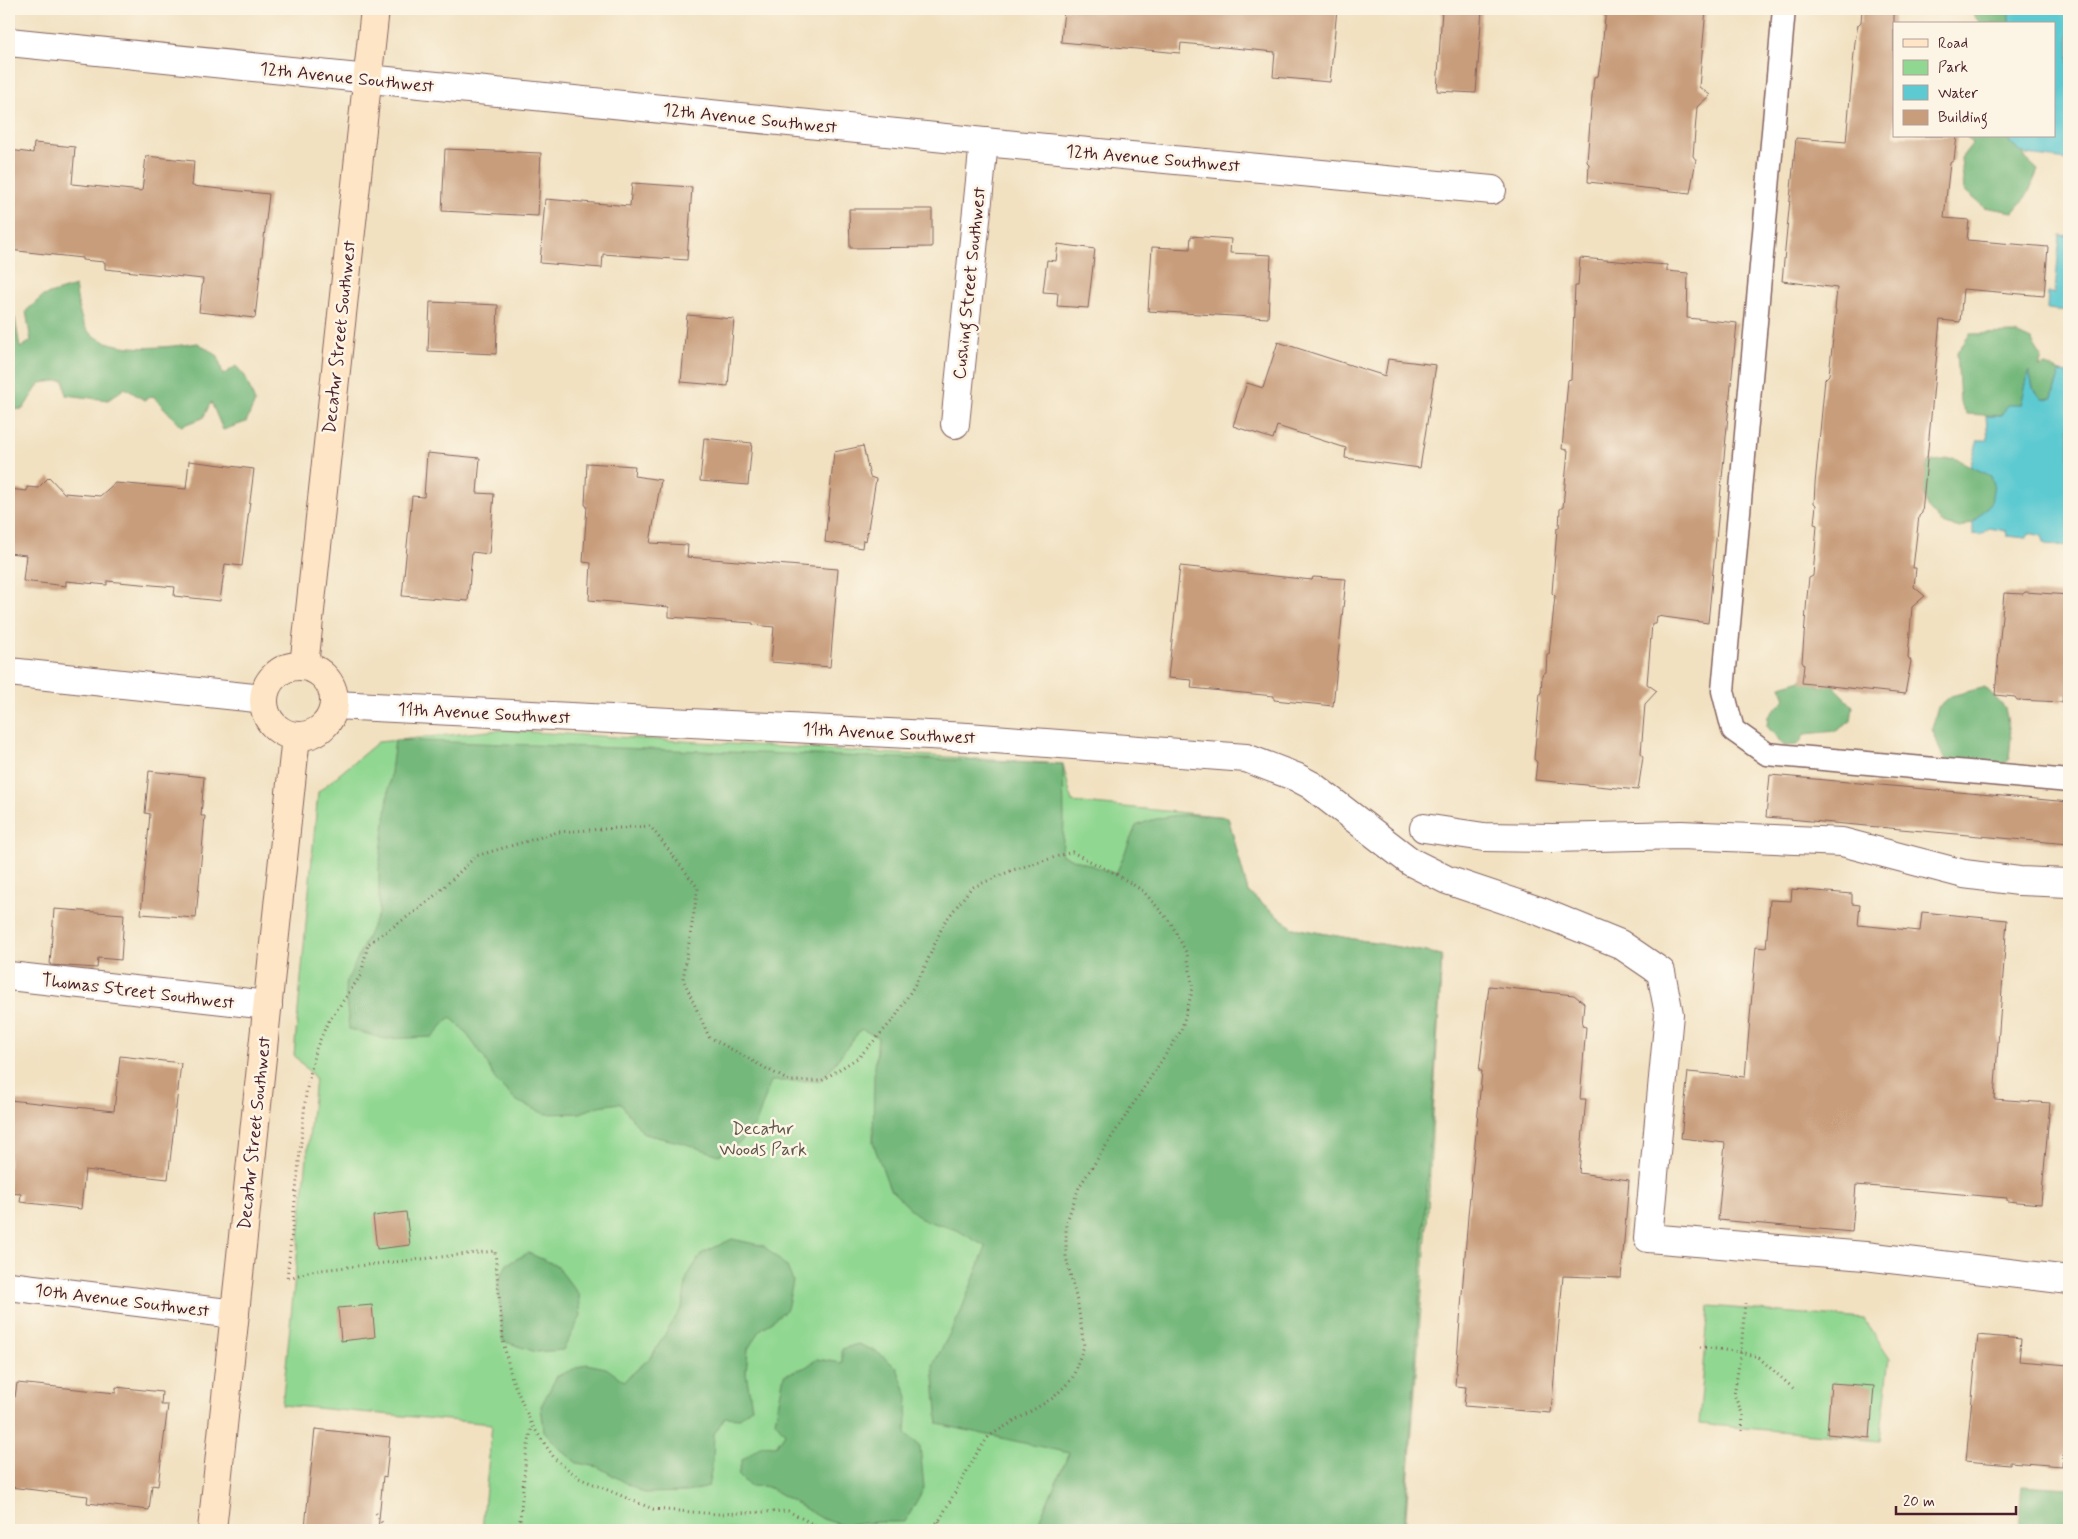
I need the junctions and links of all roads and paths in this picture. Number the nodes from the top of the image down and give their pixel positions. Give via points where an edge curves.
1 (376, 9) edge
2 (1784, 9) edge
3 (9, 42) edge
4 (368, 79) junction
5 (984, 142) junction
6 (1492, 190) dead end
7 (955, 424) dead end
8 (304, 666) junction
9 (9, 672) edge
10 (264, 699) junction
11 (334, 705) junction
12 (296, 736) junction
13 (2069, 781) edge
14 (1424, 828) dead end
15 (2069, 884) edge
16 (9, 976) edge
17 (268, 1005) junction
18 (2069, 1280) edge
19 (9, 1286) edge
20 (1745, 1303) dead end
21 (235, 1314) junction
22 (1700, 1346) dead end
23 (1741, 1352) junction
24 (1794, 1389) dead end
25 (532, 1425) junction
26 (1742, 1431) dead end
27 (376, 1513) dead end
28 (939, 1520) junction
29 (212, 1530) edge
30 (386, 1530) edge
31 (519, 1530) edge
32 (824, 1530) edge
33 (928, 1530) edge
34 (943, 1530) edge

1 - 4 street, Decatur Street Southwest
2 - 13 lane via 1723,691 1733,730 1767,754
3 - 4 street, 12th Avenue Southwest
4 - 5 street, 12th Avenue Southwest
4 - 8 street, Decatur Street Southwest
5 - 6 street, 12th Avenue Southwest
5 - 7 street, Cushing Street Southwest
8 - 10 street via 285,668 276,675 268,684
8 - 11 street via 326,677 332,686
9 - 10 street
10 - 12 street via 269,720 277,729
11 - 12 street via 330,719 323,727 313,734
11 - 18 street, 11th Avenue Southwest via 968,737 1246,758 1311,785 1411,862 1447,880 1539,911 1620,944 1661,972 1669,1014 1648,1238 1865,1256
12 - 17 street, Decatur Street Southwest
14 - 15 street via 1484,837 1681,835 1842,842 1964,874
16 - 17 street, Thomas Street Southwest
17 - 21 street, Decatur Street Southwest
19 - 21 street, 10th Avenue Southwest
20 - 23 path
21 - 29 street, Decatur Street Southwest
22 - 23 path
23 - 24 path via 1758,1357
23 - 26 path via 1734,1395 1743,1415
25 - 28 path via 512,1379 503,1341 496,1250 311,1271 287,1279 306,1093 315,1051 327,1024 360,975 368,944 416,911 476,856 558,832 650,826 698,888 683,978 708,1037 789,1081 820,1081 859,1057 894,1019 922,973 944,923 971,888 1013,870 1072,852 1143,891 1171,923 1187,954 1193,988 1180,1032 1079,1187 1066,1224 1066,1257 1084,1346 1072,1379 1053,1398 989,1436
25 - 31 path
25 - 32 path via 555,1459 578,1478 654,1509 717,1514 788,1511
27 - 30 path
28 - 33 path
28 - 34 path

